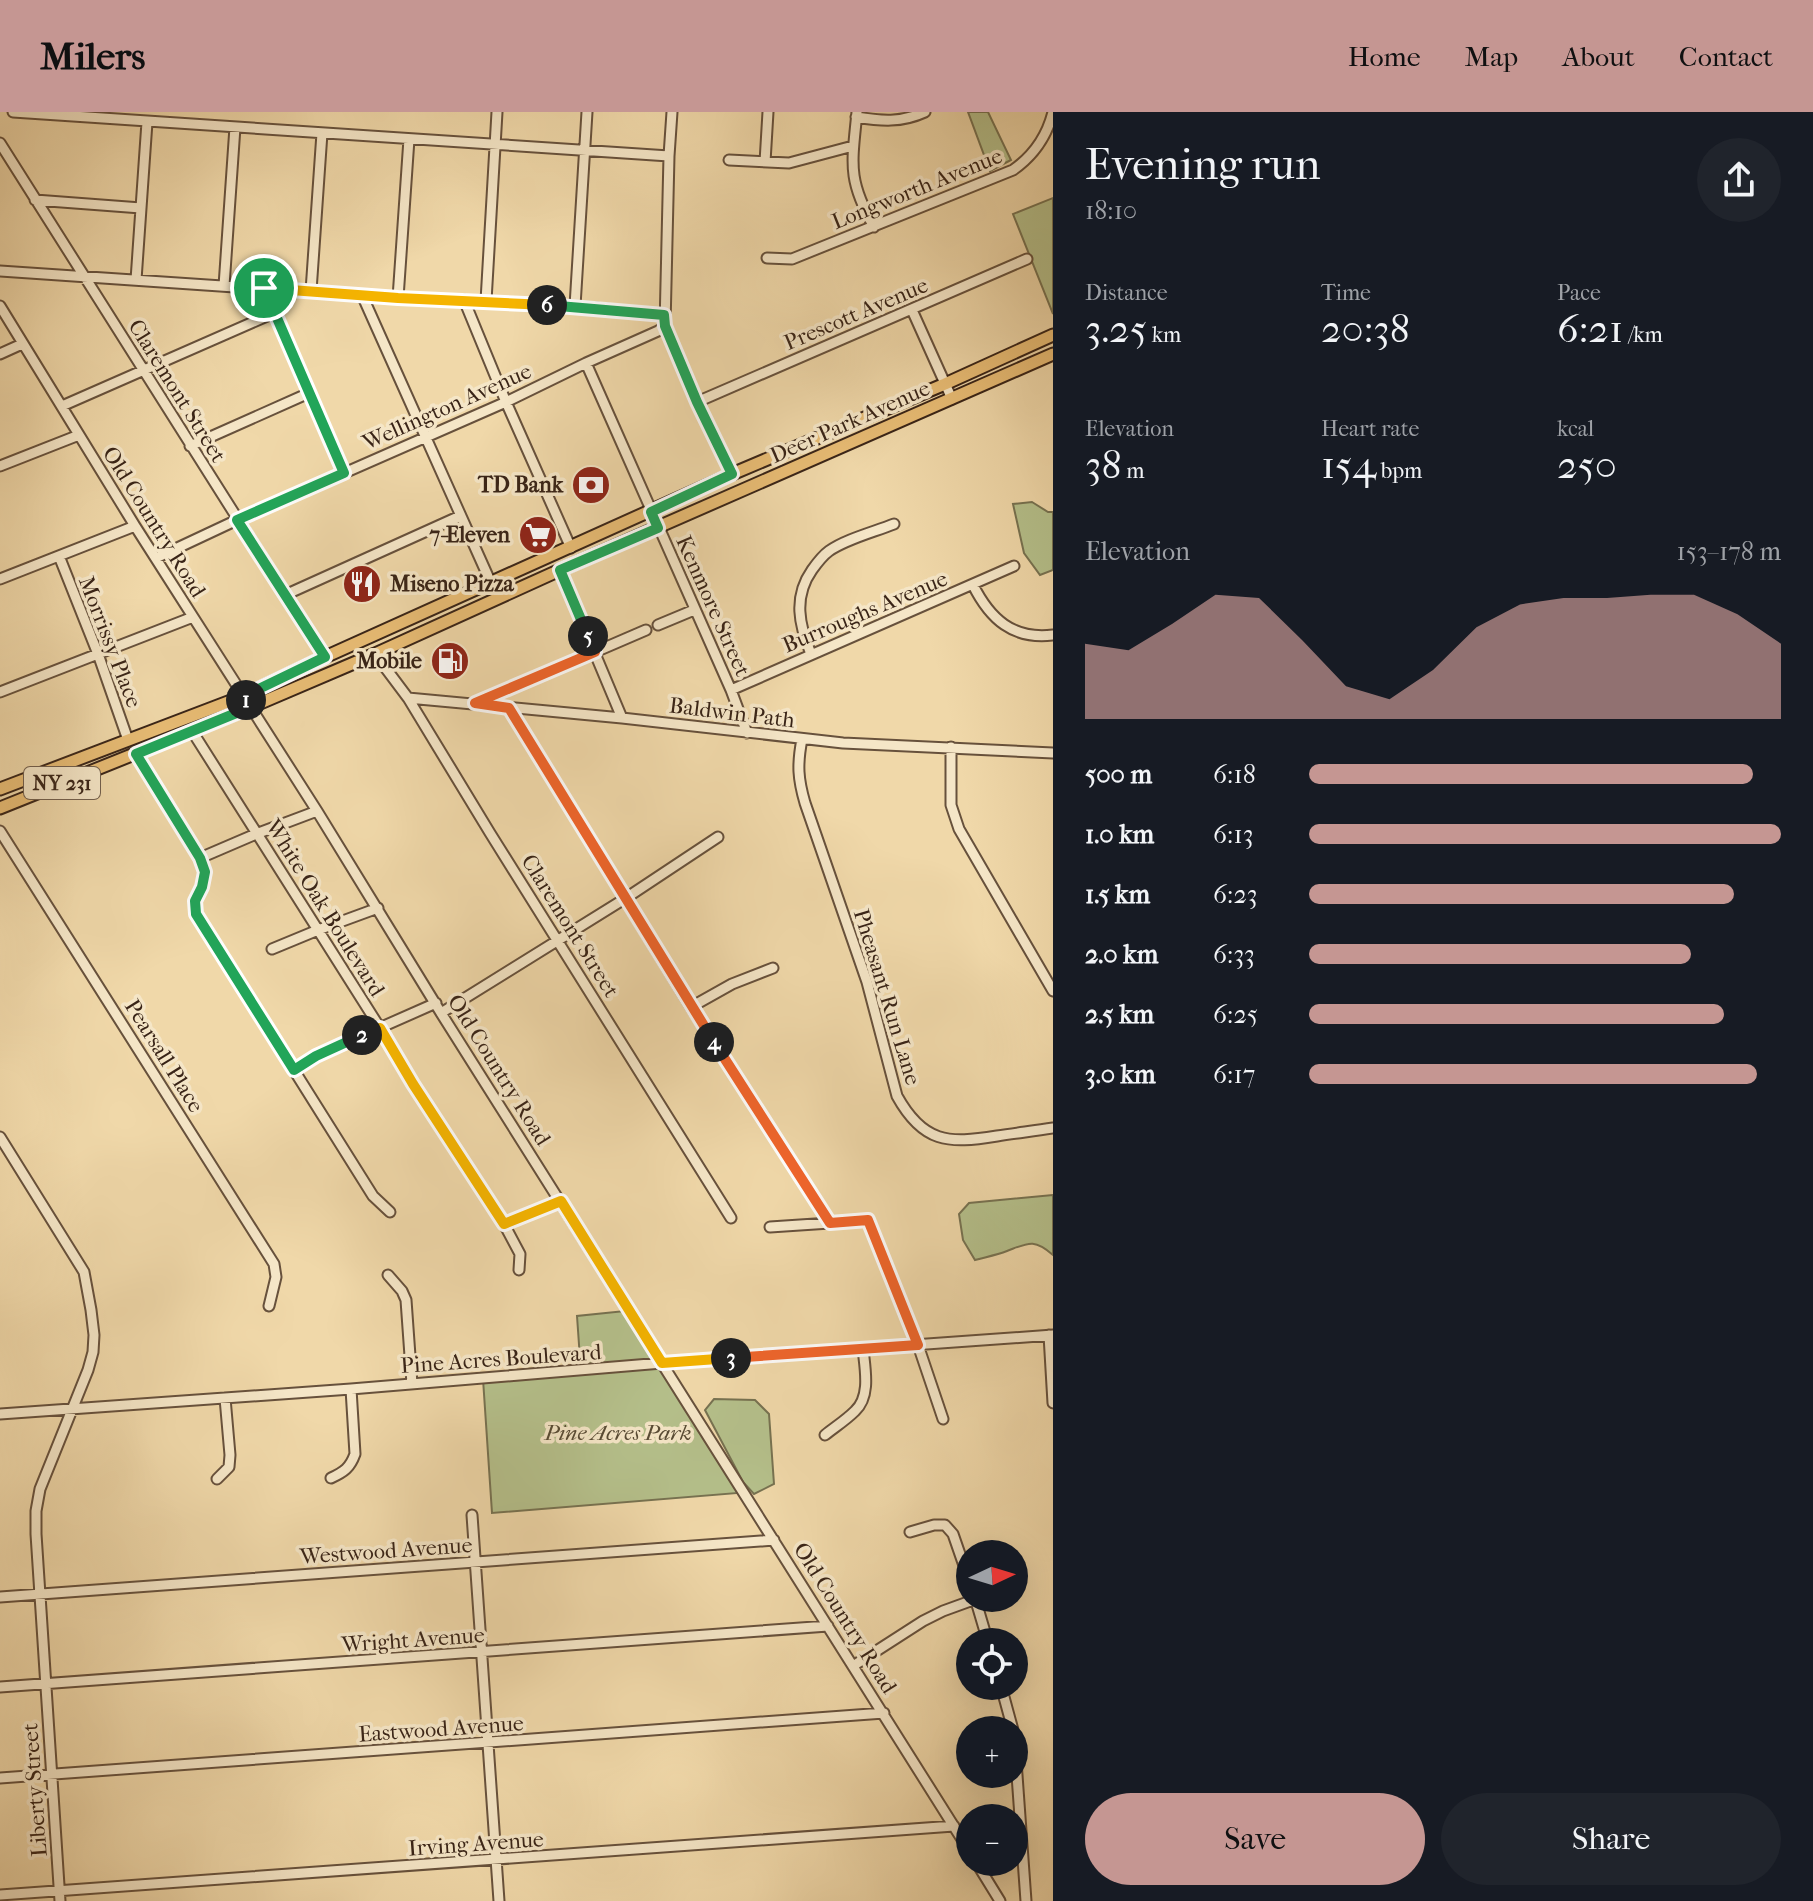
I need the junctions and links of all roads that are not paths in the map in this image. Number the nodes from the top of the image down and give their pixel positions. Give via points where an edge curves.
1 (13, 112) edge
2 (497, 112) edge
3 (587, 112) edge
4 (672, 112) edge
5 (768, 112) edge
6 (925, 112) edge
7 (1053, 112) edge
8 (857, 115) edge
9 (147, 122) junction
10 (235, 127) junction
11 (322, 133) junction
12 (409, 139) junction
13 (0, 143) edge
14 (495, 145) junction
15 (853, 146) junction
16 (584, 151) junction
17 (669, 156) junction
18 (729, 160) dead end
19 (765, 162) junction
20 (35, 200) junction
21 (141, 208) junction
22 (874, 227) junction
23 (767, 258) dead end
24 (1027, 259) dead end
25 (0, 271) edge
26 (84, 276) junction
27 (136, 280) junction
28 (224, 286) junction
29 (264, 288) junction
30 (311, 291) junction
31 (362, 295) junction
32 (398, 298) junction
33 (464, 300) junction
34 (486, 301) junction
35 (0, 306) edge
36 (575, 306) junction
37 (912, 310) junction
38 (274, 313) junction
39 (664, 320) junction
40 (1053, 335) edge
41 (22, 344) junction
42 (0, 354) edge
43 (1053, 354) edge
44 (586, 363) junction
45 (144, 372) junction
46 (945, 384) junction
47 (309, 393) junction
48 (952, 399) junction
49 (506, 402) junction
50 (697, 402) junction
51 (62, 406) junction
52 (79, 435) junction
53 (425, 437) junction
54 (190, 446) junction
55 (0, 466) edge
56 (344, 473) junction
57 (732, 474) junction
58 (651, 512) junction
59 (460, 516) junction
60 (237, 520) junction
61 (894, 524) dead end
62 (135, 526) junction
63 (658, 528) junction
64 (571, 548) junction
65 (59, 556) junction
66 (156, 558) junction
67 (1014, 566) dead end
68 (560, 570) junction
69 (0, 579) edge
70 (491, 583) junction
71 (973, 585) junction
72 (285, 595) junction
73 (694, 610) junction
74 (193, 617) junction
75 (658, 625) dead end
76 (646, 630) dead end
77 (1053, 635) edge
78 (595, 652) junction
79 (98, 654) junction
80 (375, 654) junction
81 (811, 654) junction
82 (325, 657) junction
83 (731, 690) junction
84 (0, 692) edge
85 (244, 696) junction
86 (408, 698) junction
87 (475, 703) junction
88 (251, 707) junction
89 (509, 708) junction
90 (622, 718) junction
91 (192, 731) junction
92 (747, 733) junction
93 (802, 739) junction
94 (128, 740) junction
95 (951, 747) junction
96 (1053, 753) edge
97 (136, 754) junction
98 (0, 789) edge
99 (0, 808) edge
100 (317, 811) junction
101 (0, 831) edge
102 (256, 834) junction
103 (718, 837) dead end
104 (200, 858) junction
105 (626, 898) junction
106 (378, 908) junction
107 (318, 930) junction
108 (558, 941) junction
109 (272, 949) dead end
110 (773, 968) dead end
111 (1053, 991) edge
112 (691, 1007) junction
113 (438, 1008) junction
114 (380, 1028) junction
115 (294, 1070) junction
116 (1053, 1128) edge
117 (0, 1137) edge
118 (561, 1201) junction
119 (390, 1212) dead end
120 (731, 1218) dead end
121 (830, 1223) junction
122 (504, 1224) junction
123 (770, 1227) dead end
124 (519, 1270) dead end
125 (388, 1275) dead end
126 (269, 1306) dead end
127 (1051, 1335) edge
128 (918, 1345) junction
129 (863, 1349) junction
130 (662, 1363) junction
131 (412, 1384) junction
132 (351, 1389) junction
133 (225, 1398) junction
134 (1053, 1403) edge
135 (72, 1408) junction
136 (0, 1414) edge
137 (943, 1419) dead end
138 (825, 1435) dead end
139 (331, 1478) dead end
140 (217, 1479) dead end
141 (472, 1515) dead end
142 (910, 1532) dead end
143 (774, 1540) junction
144 (956, 1543) edge
145 (476, 1562) junction
146 (41, 1594) junction
147 (0, 1597) edge
148 (956, 1606) edge
149 (828, 1626) junction
150 (482, 1653) junction
151 (853, 1666) junction
152 (46, 1684) junction
153 (0, 1687) edge
154 (884, 1713) junction
155 (488, 1744) junction
156 (52, 1775) junction
157 (0, 1778) edge
158 (1018, 1788) edge
159 (954, 1826) junction
160 (956, 1829) edge
161 (497, 1861) junction
162 (985, 1876) edge
163 (0, 1895) edge
164 (60, 1896) edge
165 (499, 1901) edge
166 (1000, 1901) edge
167 (1026, 1901) edge

1 - 9 street
2 - 14 street
3 - 16 street
4 - 17 street
5 - 19 street
6 - 8 street via 883,122
7 - 22 street, Longworth Avenue via 1036,149 1013,170
8 - 15 street
9 - 10 street
9 - 21 street
10 - 11 street
10 - 28 street
11 - 12 street
11 - 30 street
12 - 14 street
12 - 32 street
13 - 20 street, Claremont Street
14 - 16 street
14 - 34 street
15 - 19 street via 789,163
15 - 22 street via 857,195
16 - 17 street
16 - 36 street
17 - 39 street
18 - 19 street
20 - 21 street
20 - 26 street, Claremont Street
21 - 27 street
22 - 23 street, Longworth Avenue via 792,259
24 - 37 street, Prescott Avenue
25 - 26 street
26 - 27 street
26 - 45 street, Claremont Street
27 - 28 street
28 - 29 street
29 - 30 street
29 - 38 street
30 - 31 street
31 - 32 street
31 - 53 street
32 - 33 street
33 - 34 street
33 - 49 street
34 - 36 street
35 - 41 street, Old Country Road
36 - 39 street
37 - 46 street
37 - 50 street, Prescott Avenue
38 - 45 street
38 - 47 street
39 - 44 street, Wellington Avenue via 658,331
39 - 50 street
40 - 46 main road, Deer Park Avenue / NY 231
41 - 42 street
41 - 51 street, Old Country Road
43 - 48 main road, Deer Park Avenue / NY 231
44 - 49 street, Wellington Avenue
44 - 58 street, Kenmore Street
45 - 51 street
45 - 54 street, Claremont Street
46 - 48 street
46 - 57 main road, Deer Park Avenue / NY 231
47 - 54 street
47 - 56 street
48 - 63 main road, Deer Park Avenue / NY 231
49 - 53 street, Wellington Avenue
49 - 64 street
50 - 57 street
51 - 52 street, Old Country Road
52 - 55 street
52 - 62 street, Old Country Road
53 - 56 street, Wellington Avenue
53 - 59 street
54 - 60 street, Claremont Street
56 - 60 street, Wellington Avenue
57 - 58 main road, Deer Park Avenue / NY 231
58 - 63 street, Kenmore Street
58 - 64 main road, Deer Park Avenue / NY 231
59 - 70 street
59 - 72 street
60 - 66 street, Wellington Avenue
60 - 72 street, Claremont Street
61 - 81 street via 829,551 817,562 801,591 799,608
62 - 65 street
62 - 66 street, Old Country Road
63 - 68 main road, Deer Park Avenue / NY 231
63 - 73 street, Kenmore Street
64 - 70 main road, Deer Park Avenue / NY 231
65 - 69 street
65 - 79 street, Morrissy Place
66 - 74 street, Old Country Road
67 - 71 street, Burroughs Avenue
68 - 78 street
68 - 80 main road, Deer Park Avenue / NY 231
70 - 82 main road, Deer Park Avenue / NY 231
71 - 77 street via 1006,626 1021,634
71 - 81 street, Burroughs Avenue
72 - 82 street, Claremont Street
73 - 75 street
73 - 83 street, Kenmore Street
74 - 79 street
74 - 85 street, Old Country Road
76 - 78 street
78 - 87 street
78 - 90 street
79 - 84 street
79 - 94 street, Morrissy Place
80 - 86 street, Claremont Street
80 - 88 main road, Deer Park Avenue / NY 231
81 - 83 street, Burroughs Avenue
82 - 85 main road, Deer Park Avenue / NY 231
83 - 92 street, Kenmore Street
85 - 88 street, Old Country Road
85 - 94 main road, Deer Park Avenue / NY 231
86 - 87 street, Baldwin Path
86 - 108 street, Claremont Street
87 - 89 street, Baldwin Path
88 - 91 main road, Deer Park Avenue / NY 231
88 - 100 street, Old Country Road
89 - 90 street, Baldwin Path
89 - 105 street
90 - 92 street, Baldwin Path
91 - 97 main road, Deer Park Avenue / NY 231
91 - 102 street, White Oak Boulevard
92 - 93 street, Baldwin Path
93 - 95 street, Baldwin Path
93 - 116 street, Pheasant Run Lane via 798,764 805,803 906,1113 936,1137 952,1141
94 - 98 main road, Deer Park Avenue / NY 231
95 - 96 street, Baldwin Path
95 - 111 street via 951,805 959,829
97 - 99 main road, Deer Park Avenue / NY 231
97 - 104 street
100 - 102 street
100 - 106 street, Old Country Road
101 - 126 street, Pearsall Place via 274,1264
102 - 104 street
102 - 107 street, White Oak Boulevard
103 - 105 street
104 - 115 street via 205,872 196,914
105 - 108 street
105 - 112 street
106 - 107 street
106 - 113 street, Old Country Road
107 - 109 street
107 - 114 street, White Oak Boulevard
108 - 113 street
108 - 120 street, Claremont Street
110 - 112 street
112 - 121 street
113 - 114 street
113 - 118 street, Old Country Road
114 - 115 street
114 - 122 street, White Oak Boulevard
115 - 119 street via 373,1196
117 - 135 street, Liberty Street via 84,1272 93,1352
118 - 122 street
118 - 130 street, Old Country Road
121 - 123 street
121 - 128 street via 868,1220
122 - 124 street, White Oak Boulevard via 520,1254
125 - 131 street via 406,1300
127 - 128 street, Pine Acres Boulevard
127 - 134 street
128 - 129 street, Pine Acres Boulevard
128 - 137 street
129 - 130 street, Pine Acres Boulevard
129 - 138 street via 862,1403
130 - 131 street, Pine Acres Boulevard
130 - 143 street, Old Country Road
131 - 132 street, Pine Acres Boulevard
132 - 133 street, Pine Acres Boulevard
132 - 139 street via 355,1454 346,1471
133 - 135 street, Pine Acres Boulevard
133 - 140 street via 229,1467
135 - 136 street, Pine Acres Boulevard
135 - 146 street, Liberty Street via 36,1511
141 - 145 street
142 - 144 street via 945,1525
143 - 145 street, Westwood Avenue
143 - 149 street, Old Country Road
145 - 146 street, Westwood Avenue
145 - 150 street
146 - 147 street, Westwood Avenue
146 - 152 street, Liberty Street
148 - 151 street
149 - 150 street, Wright Avenue
149 - 151 street, Old Country Road
150 - 152 street, Wright Avenue
150 - 155 street
151 - 154 street, Old Country Road
152 - 153 street, Wright Avenue
152 - 156 street, Liberty Street
154 - 155 street, Eastwood Avenue
154 - 159 street, Old Country Road
155 - 156 street, Eastwood Avenue
155 - 161 street
156 - 157 street, Eastwood Avenue
156 - 164 street, Liberty Street
158 - 167 street
159 - 160 street, Old Country Road
159 - 161 street, Irving Avenue
161 - 164 street, Irving Avenue
161 - 165 street
162 - 166 street
163 - 164 street, Irving Avenue

